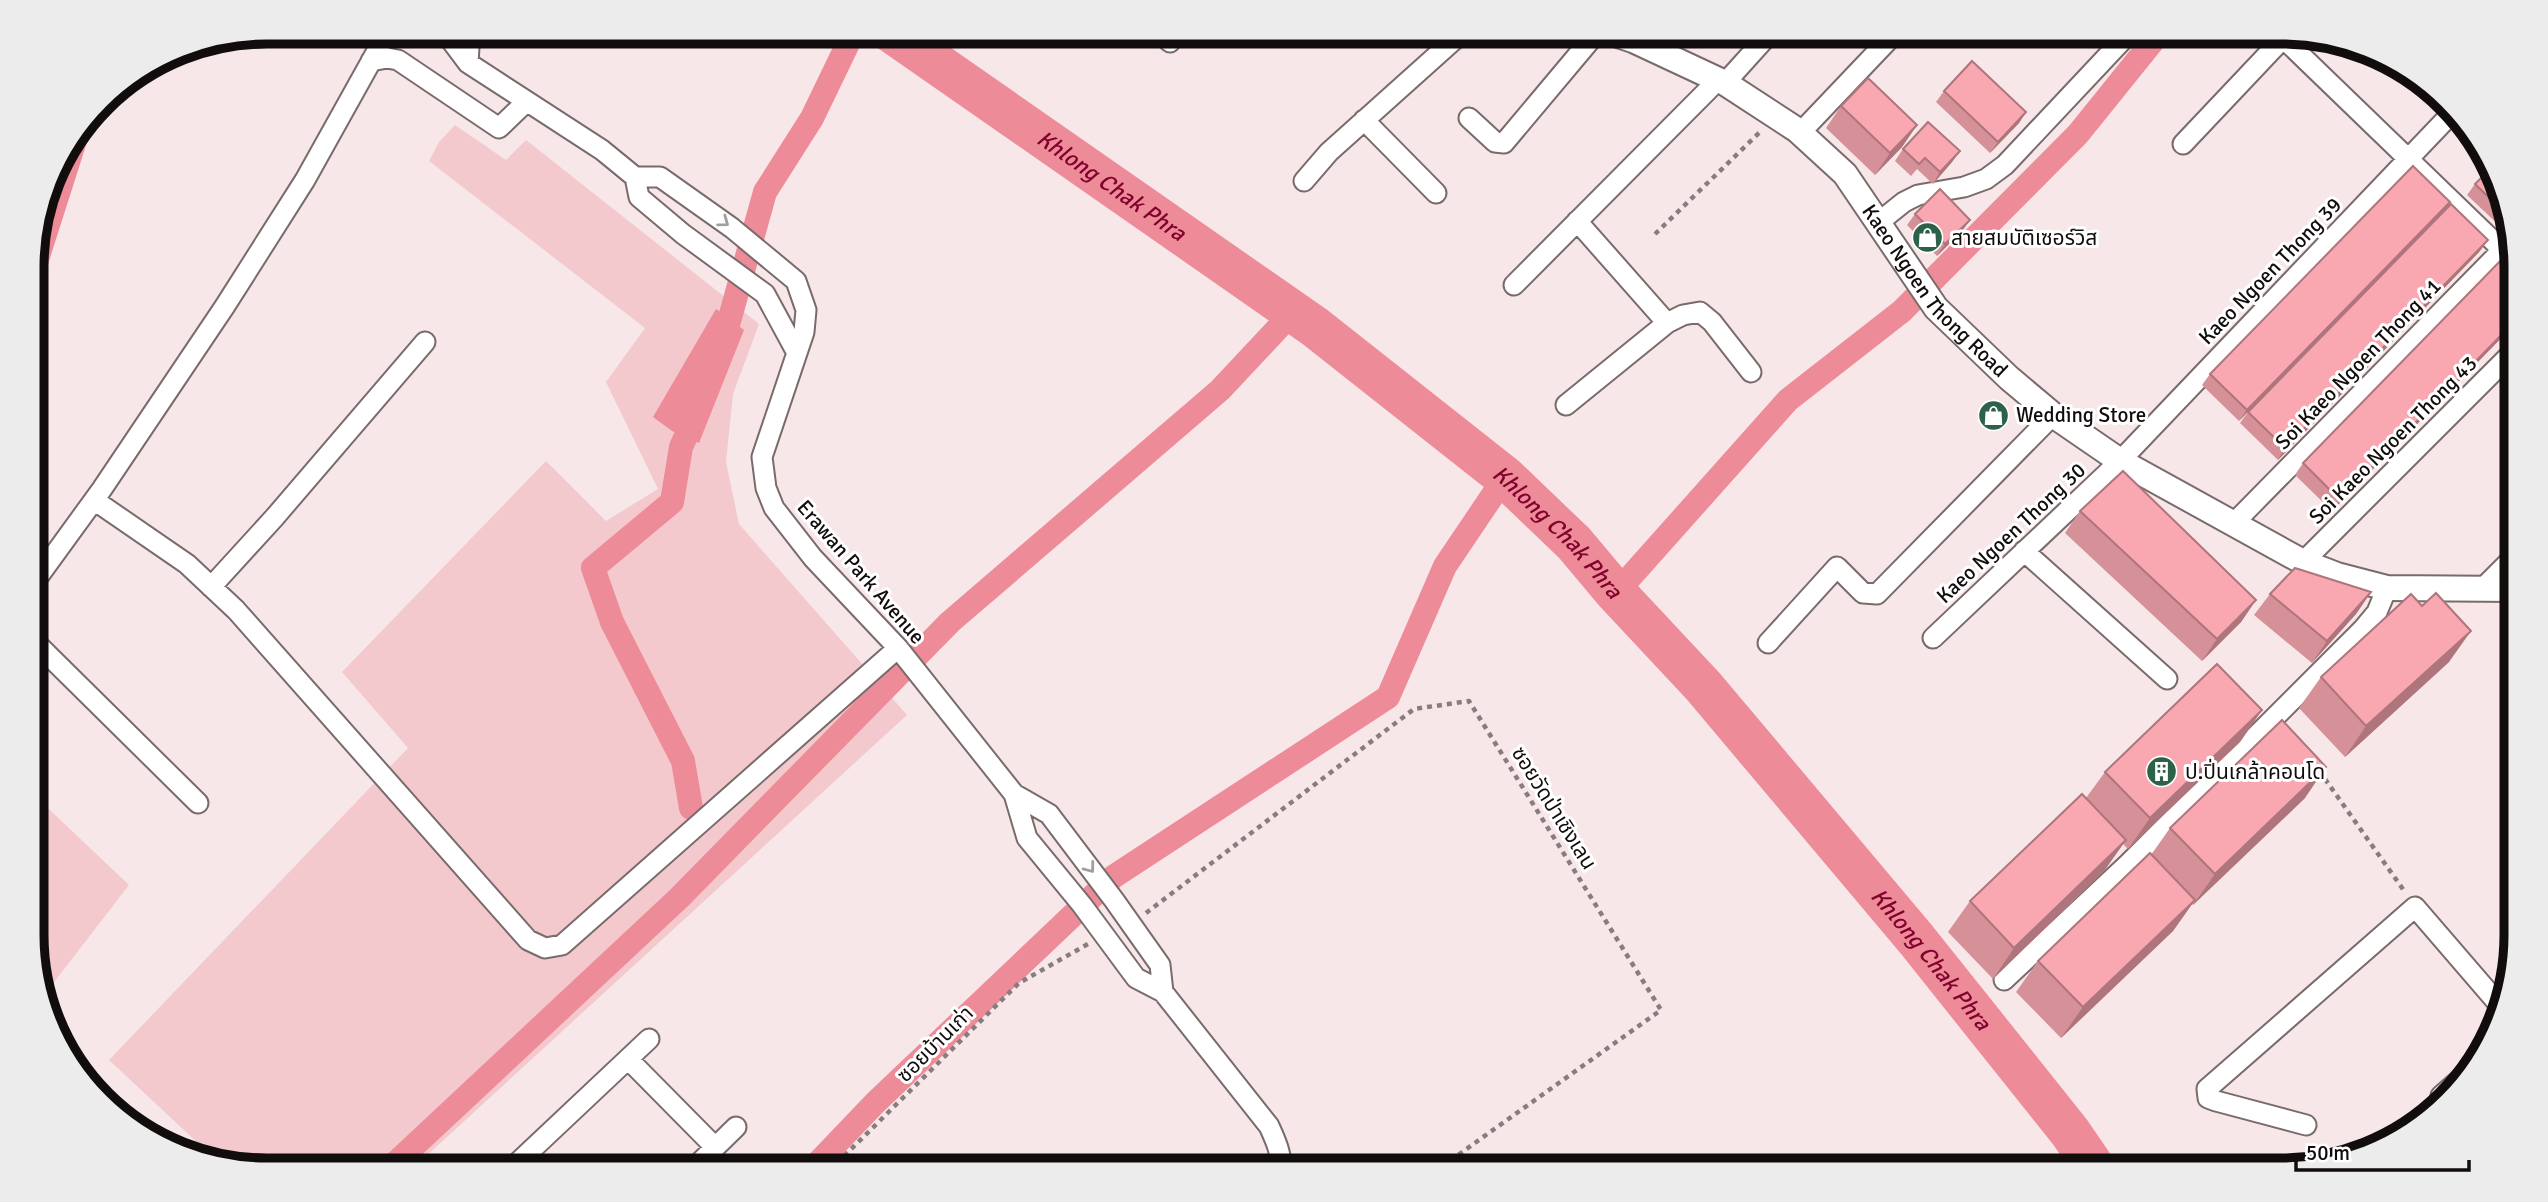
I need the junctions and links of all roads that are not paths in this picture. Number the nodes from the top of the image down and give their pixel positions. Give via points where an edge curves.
1 (381, 44) edge
2 (453, 44) edge
3 (469, 44) edge
4 (1450, 44) edge
5 (1588, 44) edge
6 (1642, 44) edge
7 (1760, 44) edge
8 (1885, 44) edge
9 (2120, 44) edge
10 (2277, 44) edge
11 (2295, 45) edge
12 (372, 61) junction
13 (468, 63) junction
14 (1721, 81) junction
15 (526, 102) junction
16 (1469, 118) dead end
17 (2447, 118) edge
18 (1364, 120) junction
19 (1800, 133) junction
20 (2183, 144) dead end
21 (2408, 160) junction
22 (635, 177) junction
23 (1304, 181) dead end
24 (1436, 193) dead end
25 (1577, 222) junction
26 (1879, 222) junction
27 (2502, 243) edge
28 (2503, 257) edge
29 (1514, 285) dead end
30 (1667, 323) junction
31 (425, 342) dead end
32 (797, 353) junction
33 (2504, 361) edge
34 (1751, 372) dead end
35 (1566, 405) dead end
36 (2053, 415) junction
37 (2120, 461) junction
38 (94, 500) junction
39 (2234, 523) junction
40 (2024, 551) junction
41 (2303, 562) junction
42 (2504, 567) edge
43 (44, 568) edge
44 (211, 587) junction
45 (2388, 588) junction
46 (2483, 588) junction
47 (2504, 589) edge
48 (1933, 638) dead end
49 (1768, 643) dead end
50 (898, 648) junction
51 (44, 651) edge
52 (2167, 679) dead end
53 (1014, 794) junction
54 (198, 803) dead end
55 (2098, 860) edge
56 (2127, 872) junction
57 (2004, 979) dead end
58 (1163, 992) junction
59 (2494, 1000) edge
60 (649, 1039) dead end
61 (628, 1059) junction
62 (2306, 1125) dead end
63 (736, 1127) dead end
64 (715, 1147) junction
65 (523, 1158) edge
66 (704, 1158) edge
67 (1279, 1158) edge

1 - 12 street
2 - 13 street
3 - 13 street
4 - 18 street
5 - 16 street via 1504,143 1495,142
6 - 14 street, Kaeo Ngoen Thong Road
7 - 14 street
8 - 19 street
9 - 26 street via 2005,165 1964,187 1918,195
10 - 20 street
11 - 21 street
12 - 15 street via 398,60 499,128
12 - 38 street via 305,180
13 - 15 street
14 - 19 street, Kaeo Ngoen Thong Road
14 - 25 street
15 - 22 street via 602,150
17 - 21 street, Kaeo Ngoen Thong 39
18 - 23 street
18 - 24 street
19 - 26 street, Kaeo Ngoen Thong Road via 1845,174
21 - 27 street
21 - 37 street, Kaeo Ngoen Thong 39
22 - 32 street via 639,197 765,293
22 -> 32 street, Erawan Park Avenue via 660,177 796,281 806,310
25 - 29 street
25 - 30 street
26 - 36 street, Kaeo Ngoen Thong Road via 1936,308
28 - 39 street, Soi Kaeo Ngoen Thong 41
30 - 34 street via 1700,312
30 - 35 street
31 - 44 street
32 - 50 street, Erawan Park Avenue via 762,457 766,488 774,508 813,558
33 - 41 street, Soi Kaeo Ngoen Thong 43
36 - 37 street, Kaeo Ngoen Thong Road
36 - 49 street via 1877,594 1863,593 1837,567
37 - 39 street, Kaeo Ngoen Thong Road
37 - 40 street, Kaeo Ngoen Thong 30
38 - 43 street
38 - 44 street via 187,564
39 - 41 street, Kaeo Ngoen Thong Road
40 - 48 street, Kaeo Ngoen Thong 30
40 - 52 street
41 - 45 street, Kaeo Ngoen Thong Road
42 - 46 street
44 - 50 street via 528,940 545,948 562,945
45 - 46 street, Kaeo Ngoen Thong Road
45 - 56 street via 2377,612 2276,726 2250,732
46 - 47 street, Kaeo Ngoen Thong Road
50 - 53 street, Erawan Park Avenue
51 - 54 street
53 - 58 street, Erawan Park Avenue via 1027,838 1136,978
53 -> 58 street, Erawan Park Avenue via 1049,814 1160,965
55 - 56 street
56 - 57 street
58 - 67 street, Erawan Park Avenue via 1269,1126
59 - 62 street via 2415,907 2207,1089 2208,1098 2216,1101
60 - 61 street
61 - 64 street
61 - 65 street
63 - 64 street
64 - 66 street

